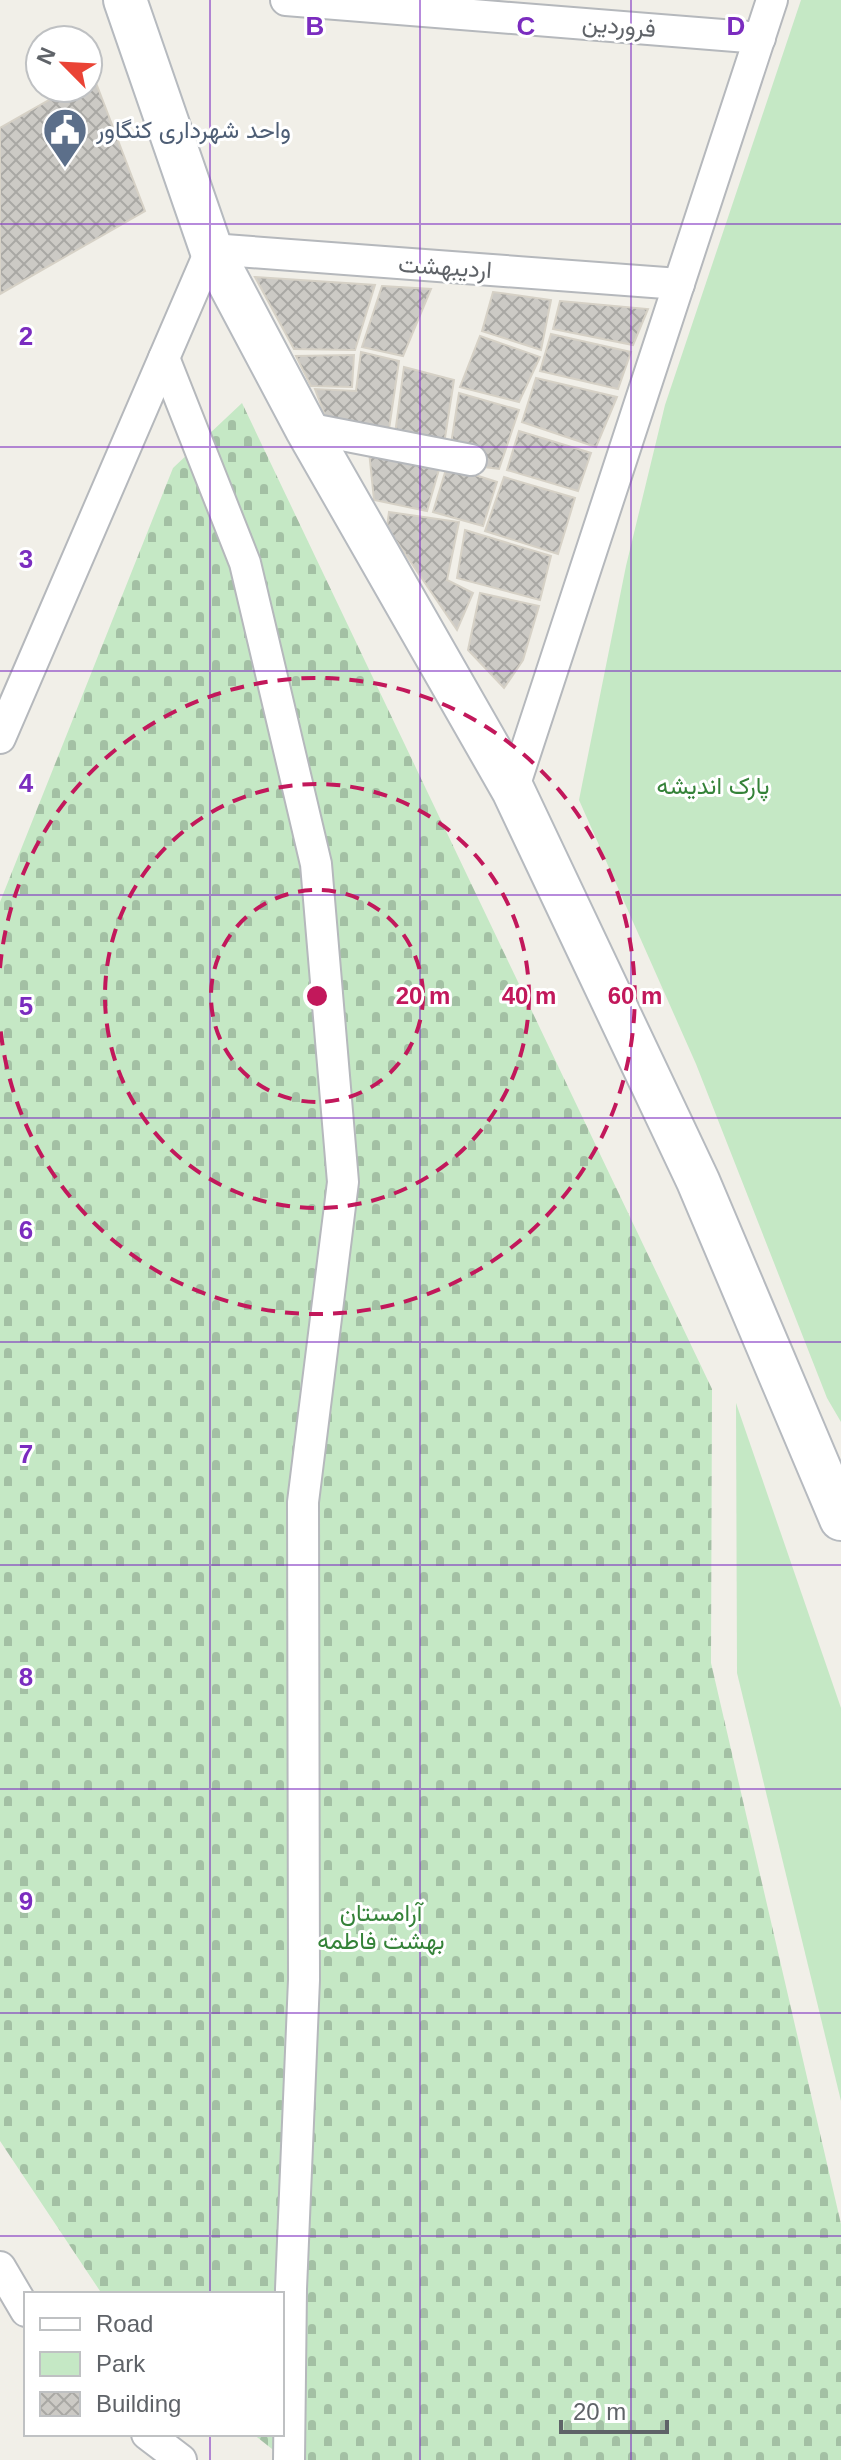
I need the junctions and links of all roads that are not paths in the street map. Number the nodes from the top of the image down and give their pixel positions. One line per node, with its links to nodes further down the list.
1 (125, 0): 5 (street)
2 (286, 0): 4 (street, فروردین)
3 (772, 0): 4 (street)
4 (760, 38): 6 (street)
5 (211, 249): 6 (street, اردیبهشت); 7 (street); 8 (street)
6 (679, 284): 11 (street)
7 (164, 358): 10 (street); 17 (street)
8 (306, 428): 9 (street); 11 (street)
9 (471, 460)
10 (0, 738)
11 (513, 790): 12 (street)
12 (841, 1519)
13 (0, 2267): 14 (street)
14 (24, 2308)
15 (150, 2436): 16 (street)
16 (181, 2460)
17 (289, 2460)

